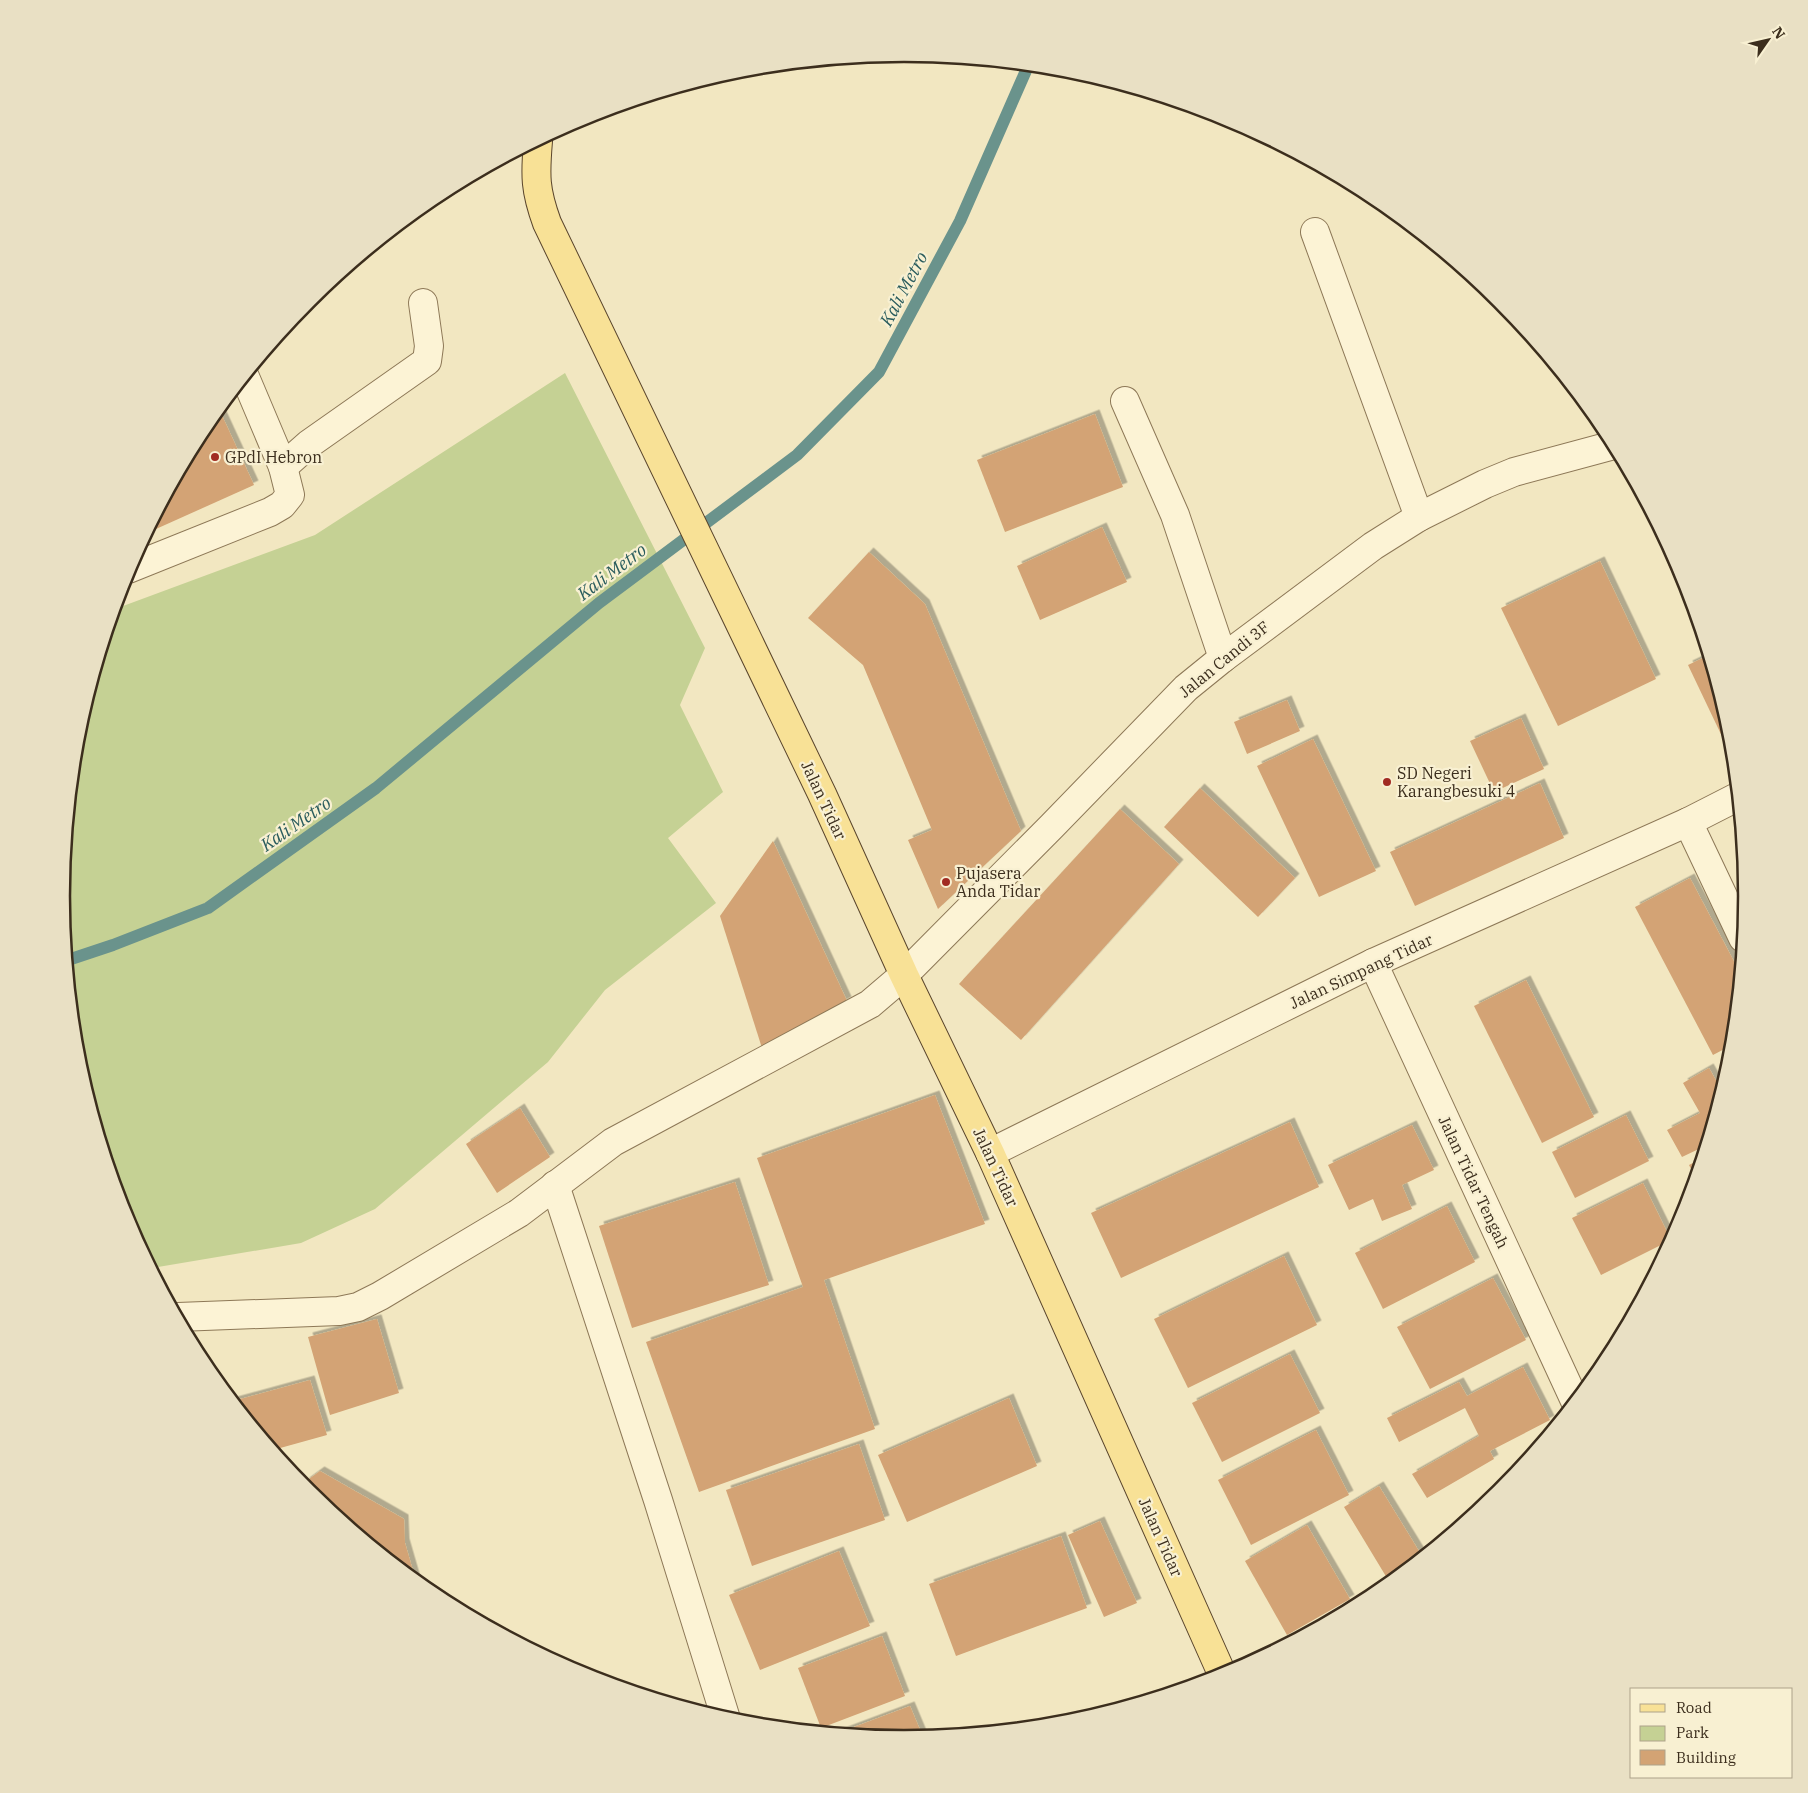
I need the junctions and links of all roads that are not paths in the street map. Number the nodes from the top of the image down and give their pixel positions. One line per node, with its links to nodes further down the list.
1 (537, 148): 15 (main road, Jalan Tidar)
2 (1315, 232): 8 (street)
3 (423, 304): 7 (street)
4 (248, 382): 7 (street)
5 (1125, 401): 10 (street)
6 (1606, 447): 8 (street, Jalan Candi 3F)
7 (283, 467): 9 (street)
8 (1419, 517): 10 (street, Jalan Candi 3F)
9 (139, 565)
10 (1222, 658): 15 (street, Jalan Candi 3F)
11 (1732, 800): 12 (street, Jalan Simpang Tidar)
12 (1688, 822): 13 (street); 14 (street, Jalan Simpang Tidar)
13 (1737, 925)
14 (1373, 963): 16 (street, Jalan Simpang Tidar); 19 (street, Jalan Tidar Tengah)
15 (904, 975): 16 (main road, Jalan Tidar); 17 (street, Jalan Candi 3F)
16 (990, 1153): 20 (main road, Jalan Tidar)
17 (555, 1185): 18 (street, Jalan Candi 3F); 21 (street)
18 (184, 1317)
19 (1572, 1395)
20 (1220, 1668)
21 (723, 1710)

